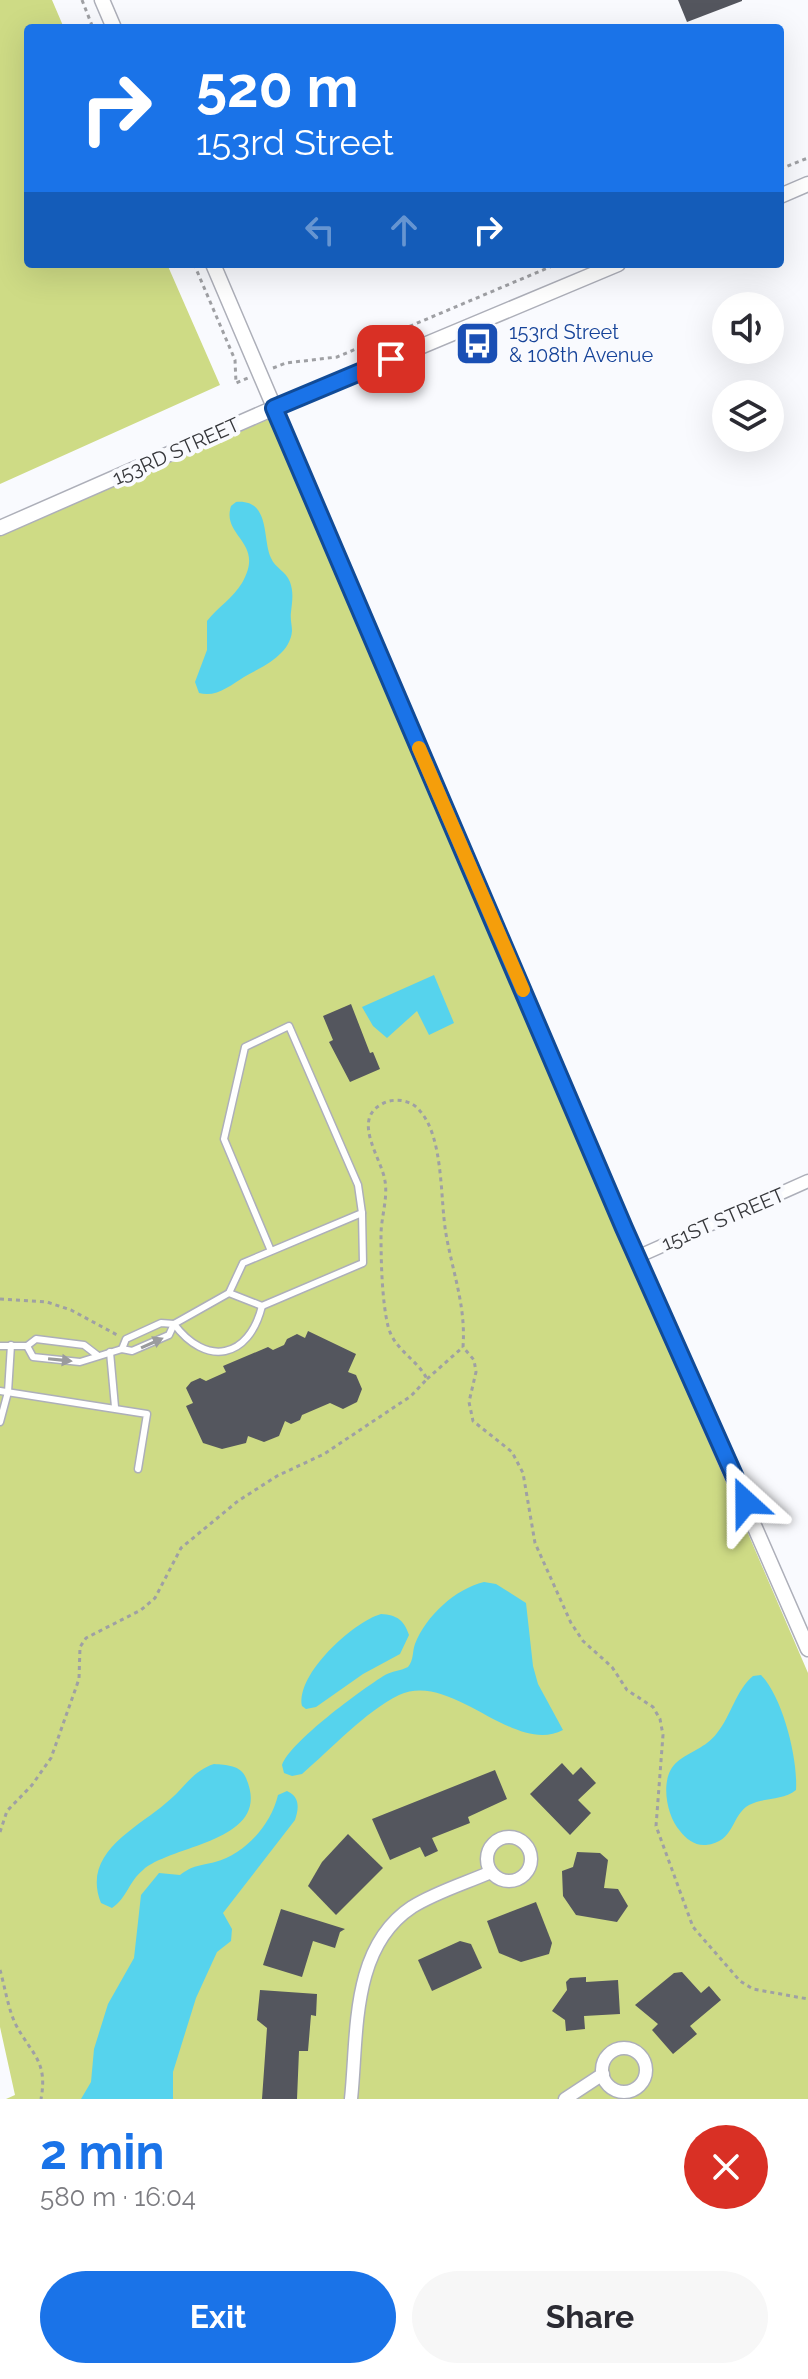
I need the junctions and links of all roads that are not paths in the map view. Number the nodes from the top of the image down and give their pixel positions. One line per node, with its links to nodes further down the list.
1 (102, 0): 2 (street)
2 (112, 24)
3 (808, 184): 4 (street)
4 (784, 194)
5 (215, 268): 7 (street)
6 (608, 268): 7 (street, 153RD STREET)
7 (274, 408): 8 (street, 153RD STREET); 12 (street)
8 (0, 528)
9 (808, 1181): 12 (street, 151ST STREET)
10 (362, 1213): 11 (lane); 11 (lane); 14 (lane)
11 (271, 1251): 13 (lane)
12 (637, 1257): 25 (street)
13 (229, 1293): 14 (lane); 15 (lane)
14 (262, 1306): 15 (lane)
15 (174, 1324): 18 (lane); 18 (lane, one-way to 15)
16 (4, 1344): 17 (lane); 21 (lane)
17 (27, 1346): 20 (lane); 20 (lane, one-way to 20)
18 (122, 1349): 19 (lane)
19 (110, 1352): 20 (lane); 22 (lane)
20 (97, 1355)
21 (4, 1391): 22 (lane); 23 (lane)
22 (115, 1407): 24 (lane)
23 (0, 1422)
24 (138, 1469)
25 (808, 1649)
26 (491, 1872): 28 (street)
27 (603, 2074): 29 (street)
28 (351, 2099)
29 (565, 2099)

